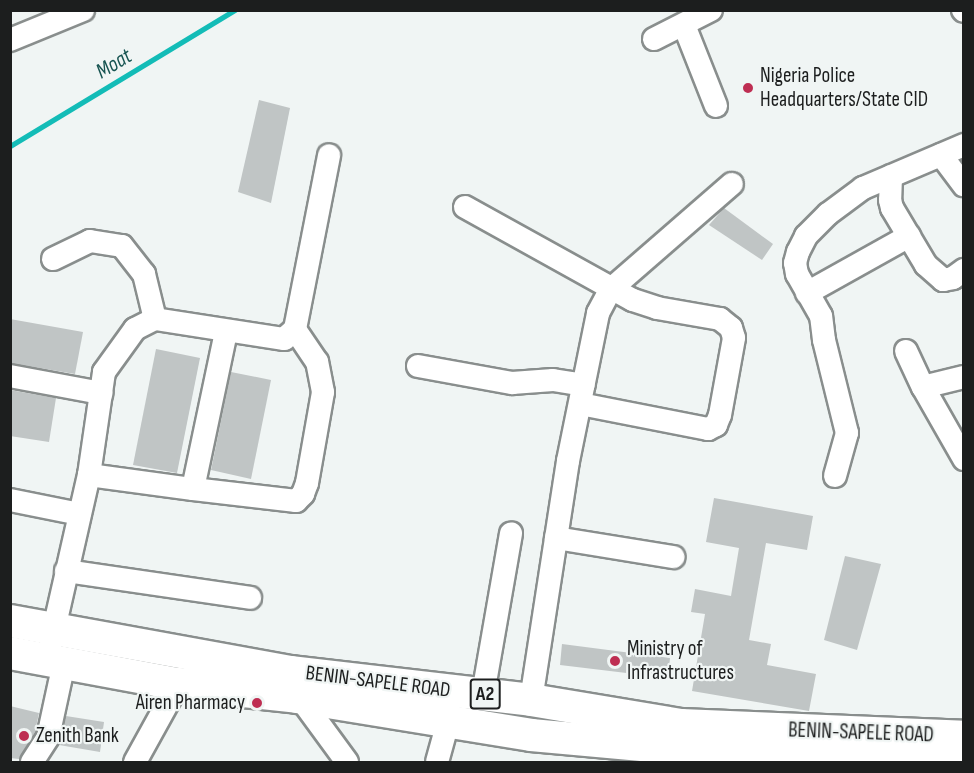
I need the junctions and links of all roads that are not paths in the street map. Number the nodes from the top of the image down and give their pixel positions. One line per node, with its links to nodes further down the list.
1 (83, 10): 5 (street)
2 (711, 10): 3 (street)
3 (684, 25): 4 (street); 6 (street)
4 (654, 39)
5 (10, 40)
6 (716, 106)
7 (963, 145): 9 (street)
8 (329, 155): 20 (street)
9 (941, 155): 10 (street); 12 (street)
10 (891, 176): 14 (street); 18 (street)
11 (732, 183): 17 (street)
12 (963, 185)
13 (465, 207): 17 (street)
14 (909, 236): 16 (street); 18 (street)
15 (53, 259): 19 (street)
16 (963, 270)
17 (611, 289): 28 (street); 28 (street)
18 (807, 293): 31 (street)
19 (155, 319): 21 (street); 27 (street)
20 (295, 329): 21 (street); 32 (street)
21 (226, 332): 32 (street)
22 (906, 351): 26 (street)
23 (418, 366): 28 (street)
24 (10, 376): 27 (street)
25 (963, 377): 26 (street)
26 (923, 387): 29 (street)
27 (101, 393): 30 (street)
28 (582, 394): 36 (street)
29 (963, 459)
30 (89, 475): 32 (street); 34 (street)
31 (835, 476)
32 (193, 489)
33 (10, 500): 34 (street)
34 (80, 514): 38 (street)
35 (511, 533): 46 (street)
36 (556, 538): 37 (street); 47 (street)
37 (673, 557)
38 (66, 571): 39 (street); 41 (street)
39 (250, 598)
40 (10, 621): 41 (highway, BENIN-SAPELE ROAD / A2)
41 (53, 628): 43 (street); 45 (highway, BENIN-SAPELE ROAD / A2)
42 (10, 653): 43 (highway, BENIN-SAPELE ROAD / A2)
43 (56, 662): 44 (highway, BENIN-SAPELE ROAD / A2); 51 (street)
44 (178, 684): 45 (highway, BENIN-SAPELE ROAD / A2); 52 (street)
45 (293, 684): 46 (highway, BENIN-SAPELE ROAD / A2); 48 (highway, BENIN-SAPELE ROAD / A2); 53 (street)
46 (483, 694): 47 (highway, BENIN-SAPELE ROAD / A2)
47 (531, 700): 49 (highway, BENIN-SAPELE ROAD / A2)
48 (448, 722): 50 (highway, BENIN-SAPELE ROAD / A2); 54 (street)
49 (963, 737)
50 (729, 758): 55 (highway, BENIN-SAPELE ROAD / A2)
51 (32, 762)
52 (135, 762)
53 (346, 762)
54 (436, 762)
55 (963, 762)

